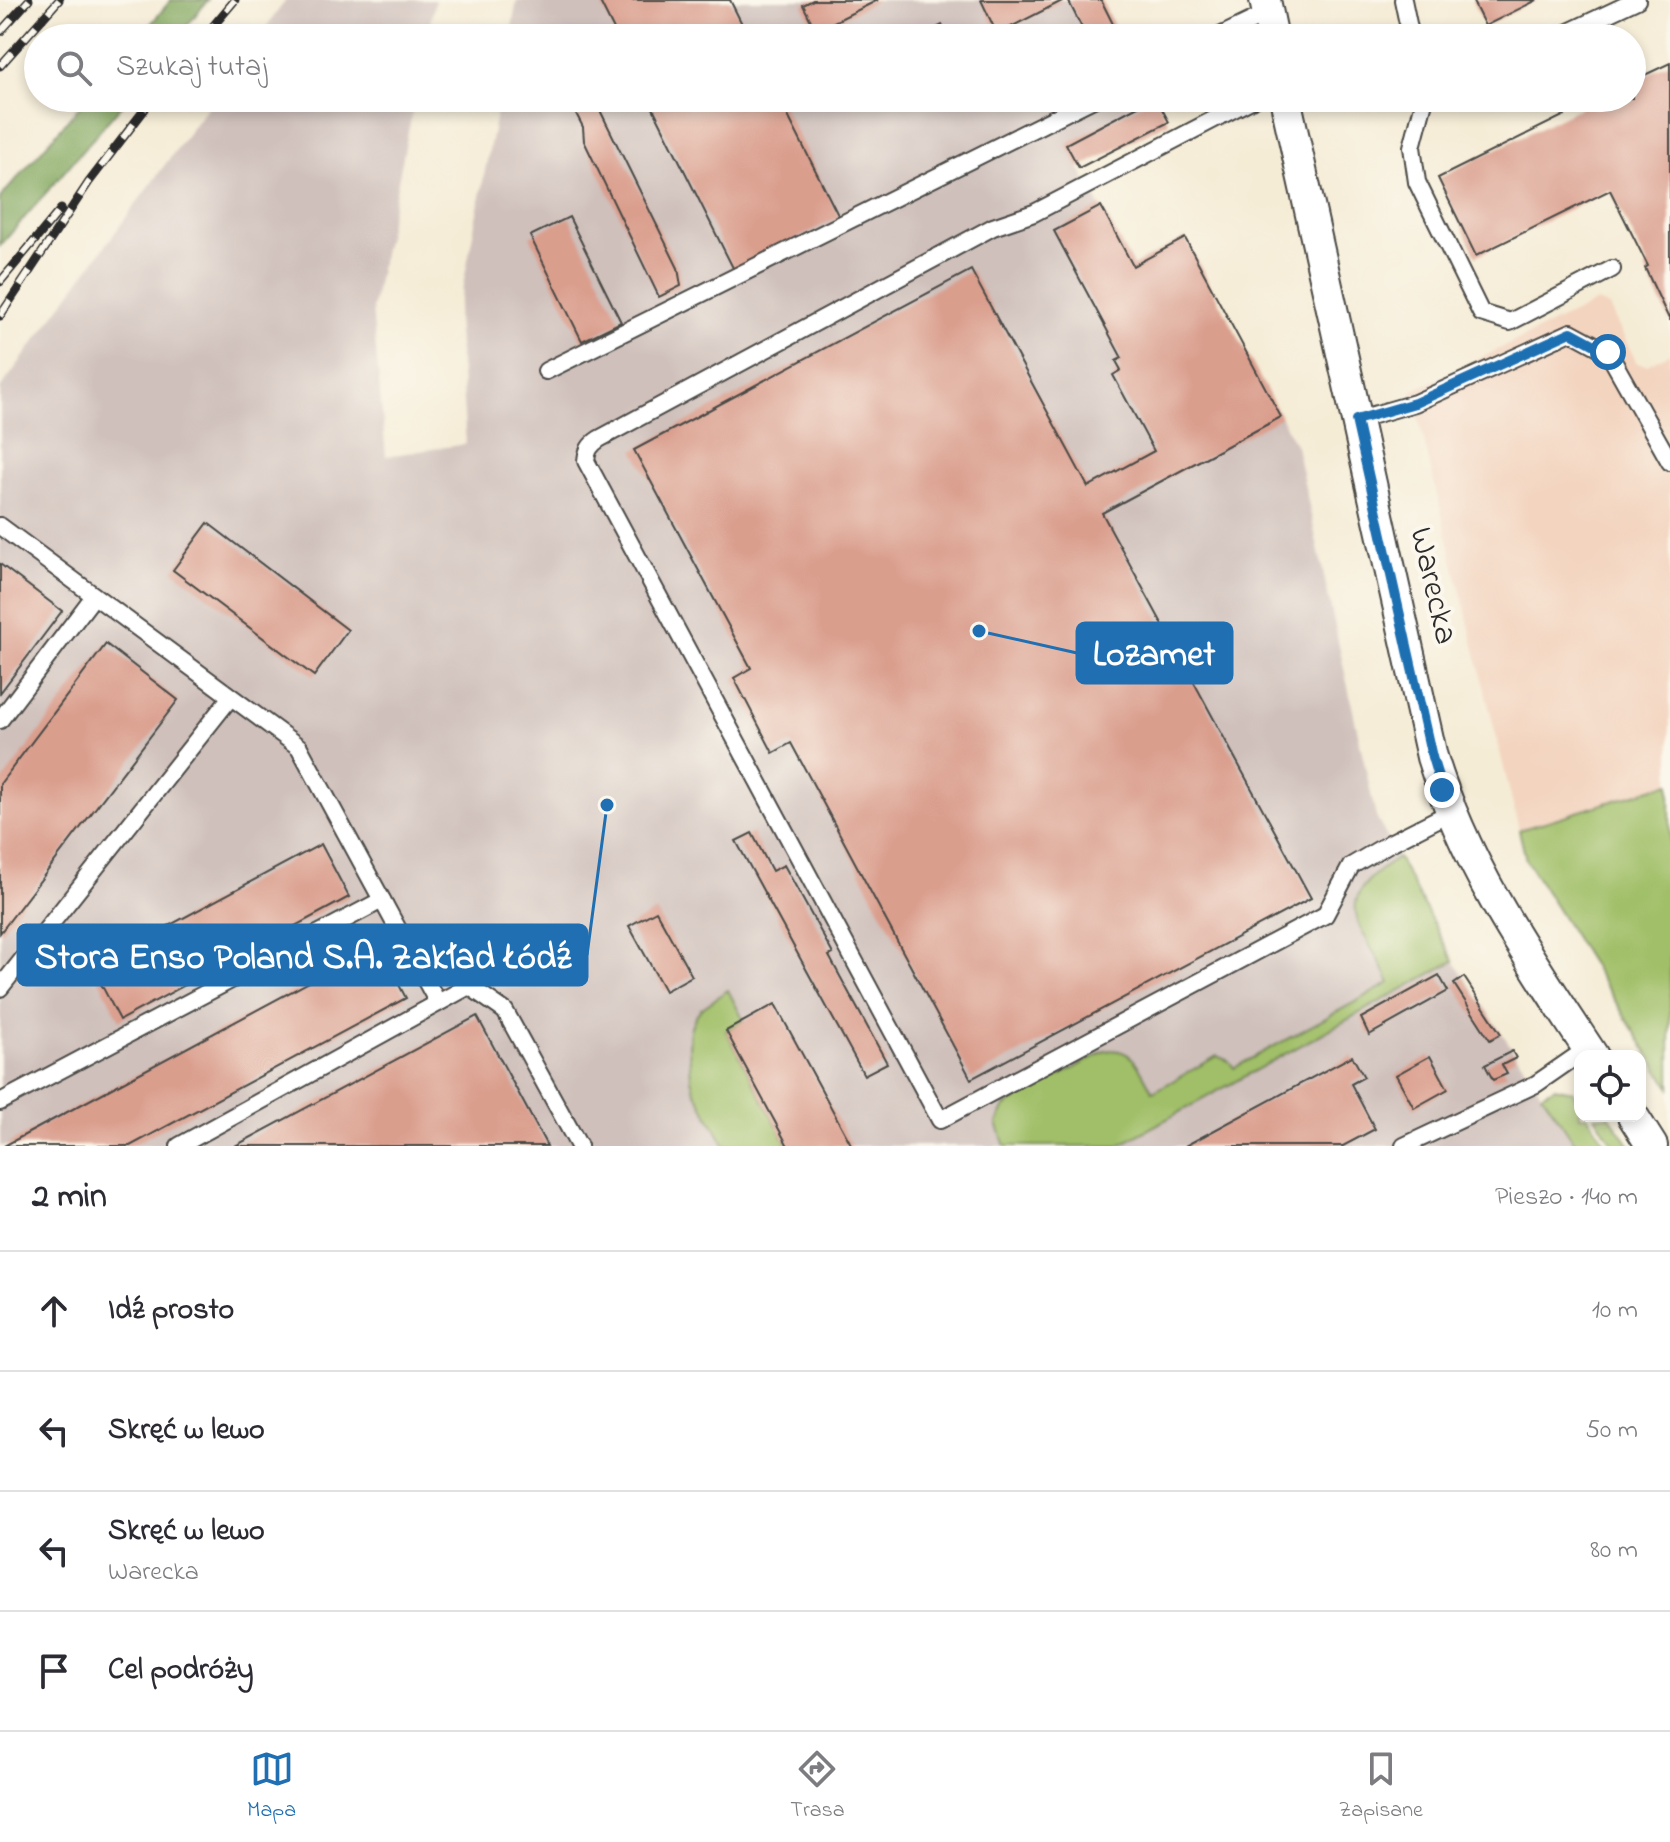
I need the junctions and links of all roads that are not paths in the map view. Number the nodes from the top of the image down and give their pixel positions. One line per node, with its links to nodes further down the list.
1 (1403, 0): 3 (lane)
2 (1637, 0): 4 (lane)
3 (1408, 24)
4 (1586, 24)
5 (1067, 112): 10 (lane)
6 (1228, 112): 17 (lane)
7 (1288, 112): 11 (street, Warecka)
8 (1422, 112): 9 (lane)
9 (1612, 269)
10 (546, 371)
11 (1356, 420): 12 (lane); 17 (street, Warecka)
12 (1670, 462)
13 (0, 526): 14 (lane)
14 (94, 596): 15 (lane); 16 (lane)
15 (230, 698): 18 (lane); 19 (lane)
16 (0, 720)
17 (1451, 812): 21 (street, Warecka)
18 (382, 900): 20 (lane); 23 (lane)
19 (0, 988)
20 (438, 1003): 26 (lane); 27 (lane)
21 (1589, 1050)
22 (1574, 1061): 25 (lane)
23 (0, 1102)
24 (1637, 1122): 28 (street)
25 (1416, 1143)
26 (179, 1146)
27 (579, 1146)
28 (1652, 1146)

